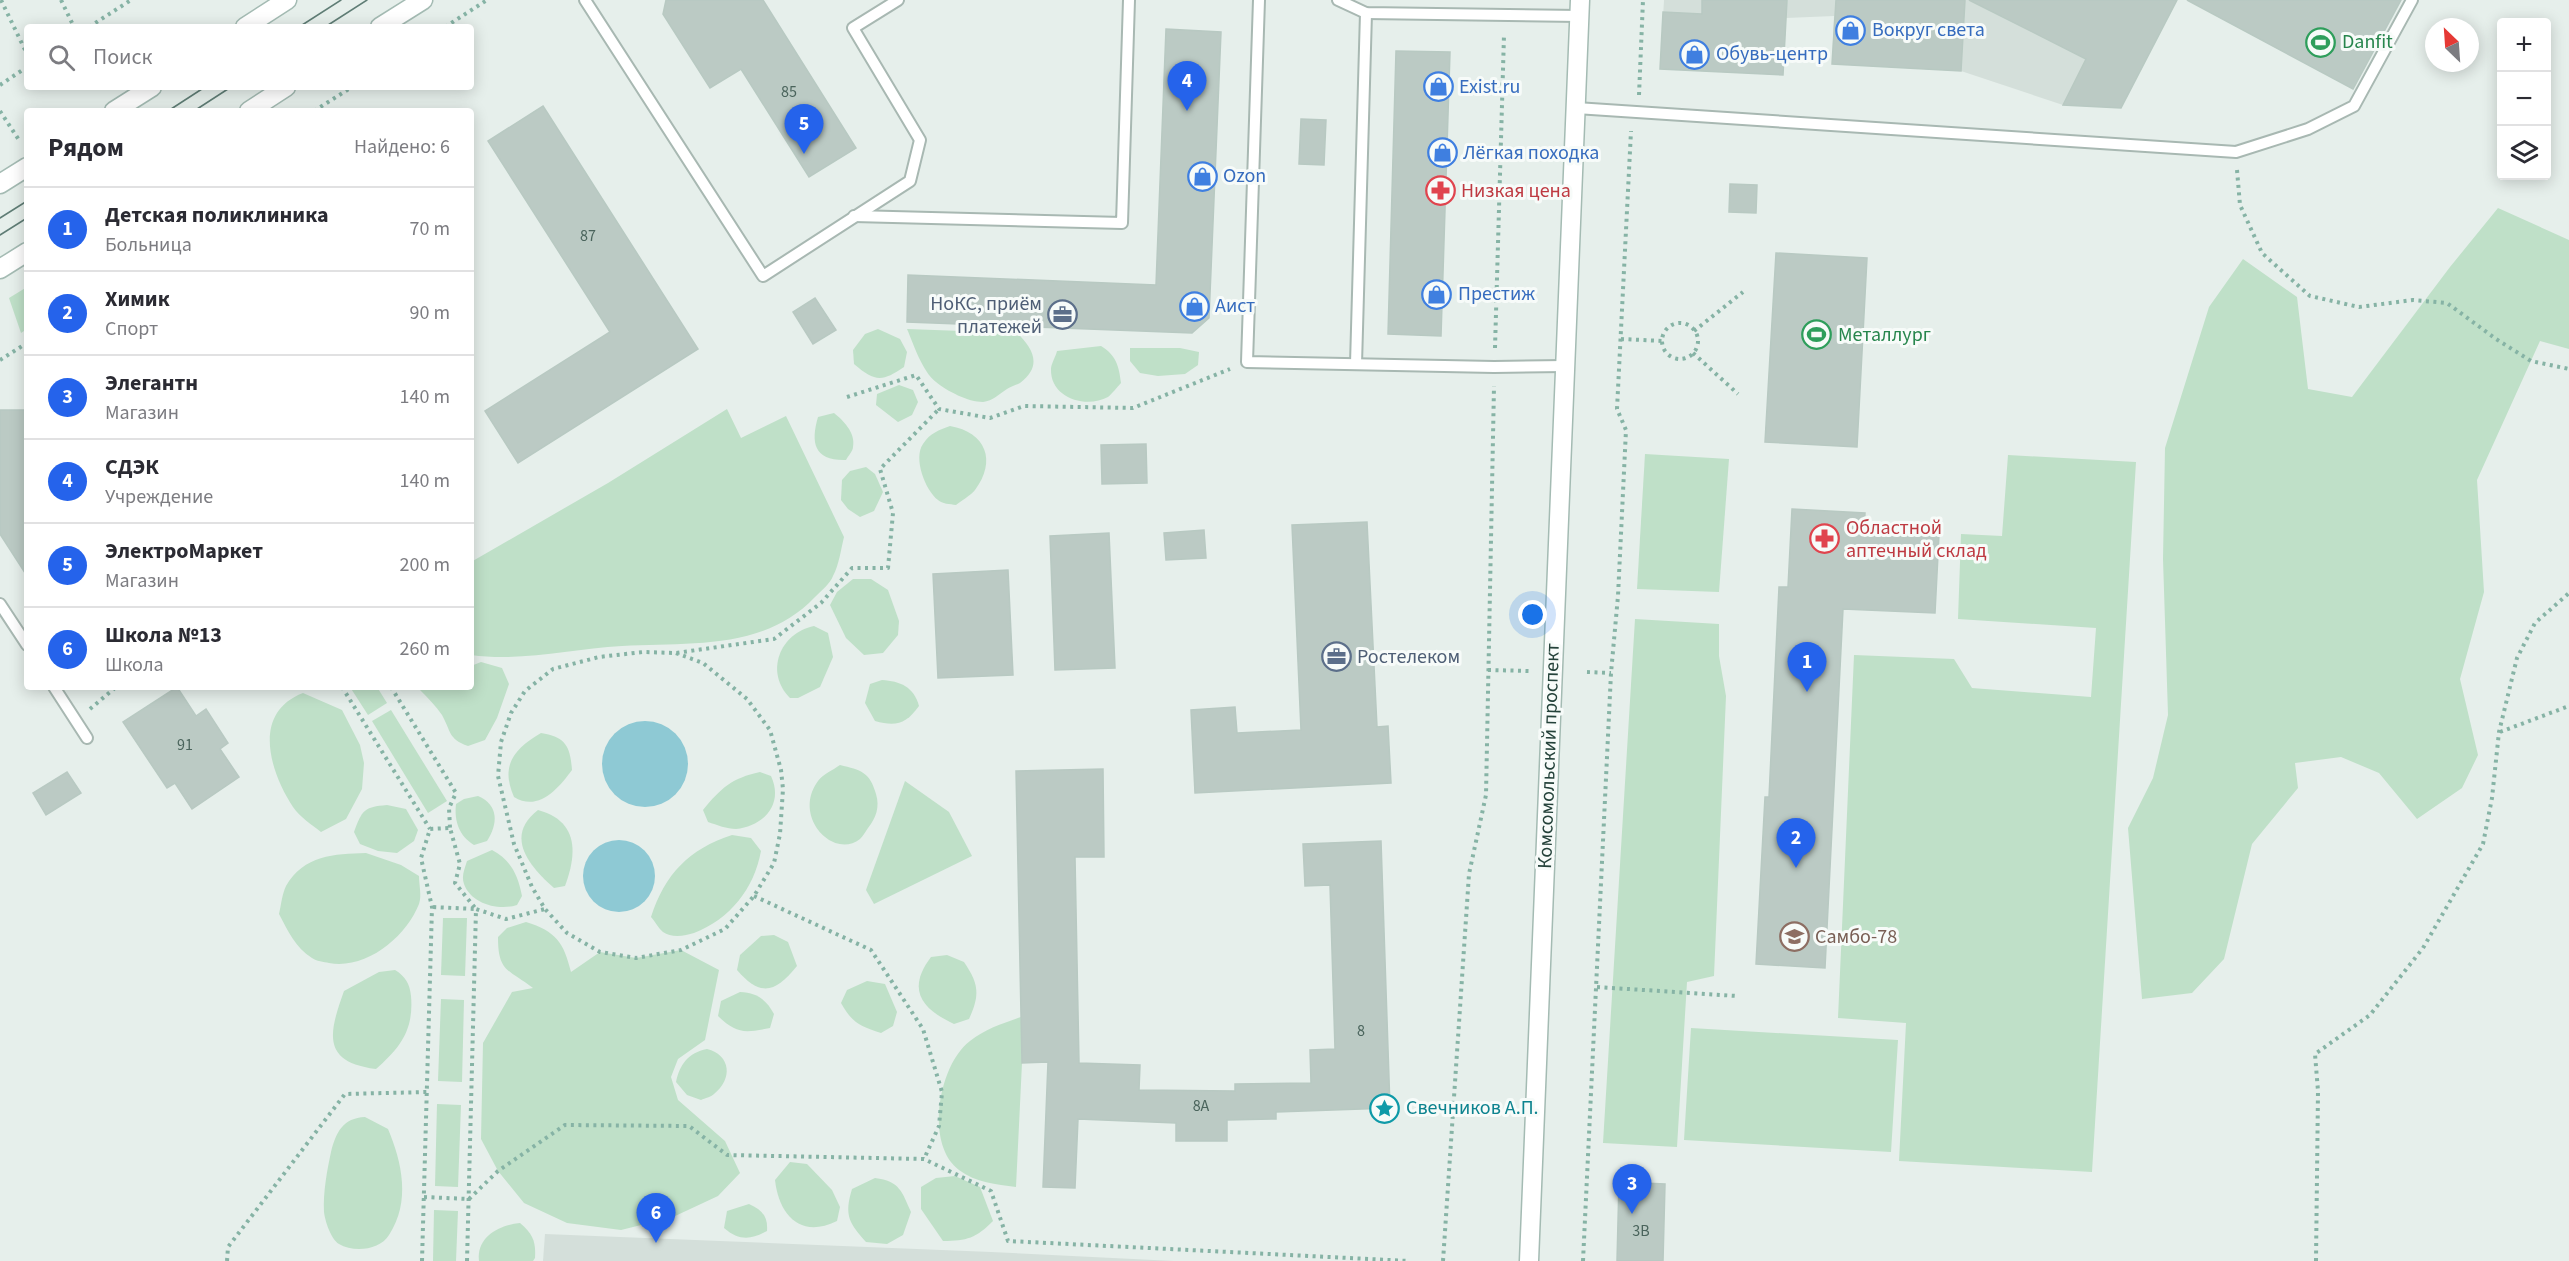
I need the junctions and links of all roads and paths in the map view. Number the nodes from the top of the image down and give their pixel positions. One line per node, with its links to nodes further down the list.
1 (1, 0): 22 (path)
2 (61, 0): 17 (path)
3 (131, 0): 18 (path)
4 (287, 0): 19 (street)
5 (423, 0): 20 (street)
6 (487, 0): 21 (path)
7 (585, 0): 38 (lane)
8 (898, 0): 38 (lane)
9 (1129, 0): 38 (lane)
10 (1259, 0): 48 (lane)
11 (1338, 0): 15 (lane)
12 (1643, 0): 33 (path)
13 (2412, 0): 35 (lane)
14 (1580, 8): 16 (lane); 31 (street, Комсомольский проспект)
15 (1366, 13): 16 (lane); 49 (lane)
16 (1505, 15): 51 (path)
17 (73, 24)
18 (94, 24)
19 (250, 24)
20 (386, 24)
21 (450, 24)
22 (24, 48)
23 (24, 69): 24 (path)
24 (0, 85)
25 (147, 90): 28 (street)
26 (281, 90): 29 (street)
27 (347, 90): 30 (path)
28 (119, 108)
29 (254, 108)
30 (319, 108)
31 (1576, 108): 33 (lane); 50 (street, Комсомольский проспект)
32 (0, 111): 34 (path)
33 (1638, 113): 35 (lane); 43 (path)
34 (19, 140)
35 (2236, 152): 52 (path)
36 (24, 169): 37 (street)
37 (0, 184)
38 (854, 216)
39 (24, 254): 40 (street)
40 (0, 269)
41 (1743, 292): 42 (path)
42 (1694, 331): 44 (path); 46 (path)
43 (1621, 339): 44 (path); 63 (path)
44 (1663, 341): 46 (path)
45 (24, 345): 47 (path)
46 (1693, 353): 53 (path)
47 (0, 360)
48 (1247, 362): 49 (lane); 55 (path)
49 (1356, 364): 51 (lane)
50 (1565, 366): 51 (lane); 89 (street, Комсомольский проспект)
51 (1494, 367): 60 (path)
52 (2569, 369)
53 (1738, 394)
54 (848, 397): 55 (path)
55 (939, 409): 59 (path)
56 (2569, 593): 70 (path)
57 (0, 604): 58 (lane)
58 (24, 640)
59 (676, 653): 74 (path); 77 (path)
60 (1488, 670): 61 (path); 88 (path)
61 (1529, 671)
62 (1587, 672): 63 (path)
63 (1611, 673): 78 (path)
64 (56, 690): 69 (lane)
65 (112, 690): 69 (path)
66 (344, 690): 73 (path)
67 (393, 690): 72 (path)
68 (2569, 706): 70 (path)
69 (76, 721): 71 (lane)
70 (2499, 732): 91 (path)
71 (87, 738)
72 (450, 828): 73 (path); 76 (path)
73 (430, 829): 75 (path)
74 (754, 896): 77 (path); 81 (path)
75 (432, 907): 76 (path); 80 (path)
76 (476, 909): 77 (path); 83 (path)
77 (545, 909)
78 (1597, 987): 79 (path); 90 (path)
79 (1737, 996)
80 (427, 1092): 82 (path); 84 (path)
81 (924, 1159): 83 (path); 87 (path)
82 (424, 1197): 83 (path); 85 (path)
83 (469, 1199): 86 (path)
84 (228, 1261)
85 (422, 1261)
86 (467, 1261)
87 (1409, 1261)
88 (1443, 1261)
89 (1529, 1261)
90 (1583, 1261)
91 (2316, 1261)

